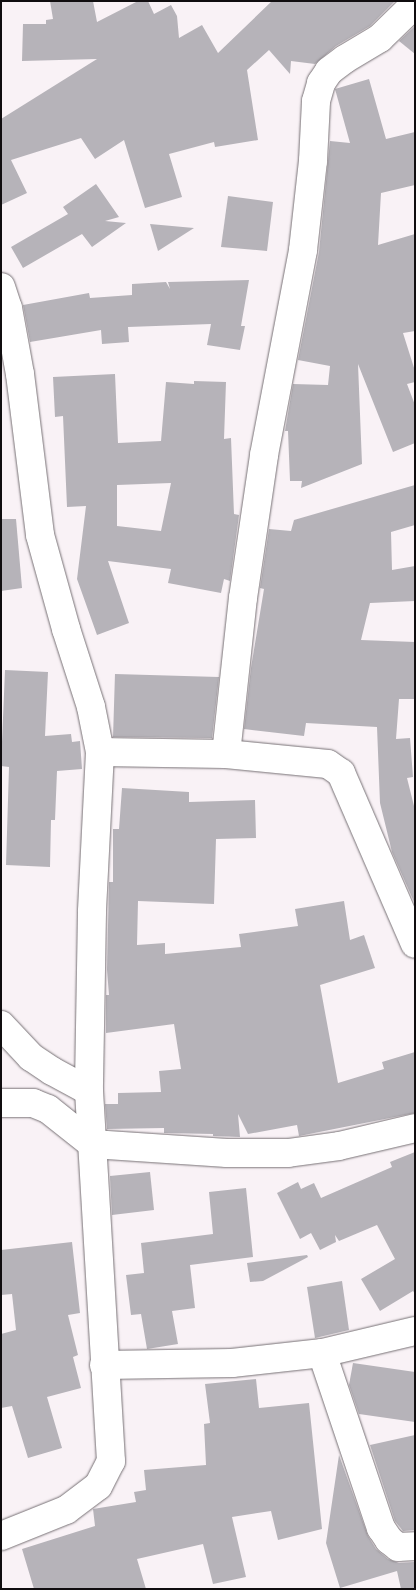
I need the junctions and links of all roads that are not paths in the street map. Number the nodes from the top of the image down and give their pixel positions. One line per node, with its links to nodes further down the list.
1 (415, 4): 4 (street)
2 (1, 288): 3 (street)
3 (100, 752): 4 (street); 7 (street)
4 (226, 754): 5 (street)
5 (415, 944)
6 (1, 1025): 7 (street)
7 (88, 1091): 10 (street)
8 (1, 1102): 10 (street)
9 (415, 1128): 10 (street)
10 (92, 1144): 13 (street)
11 (415, 1331): 12 (street)
12 (322, 1352): 13 (street); 15 (street)
13 (104, 1365): 14 (street)
14 (1, 1536)
15 (415, 1546)

